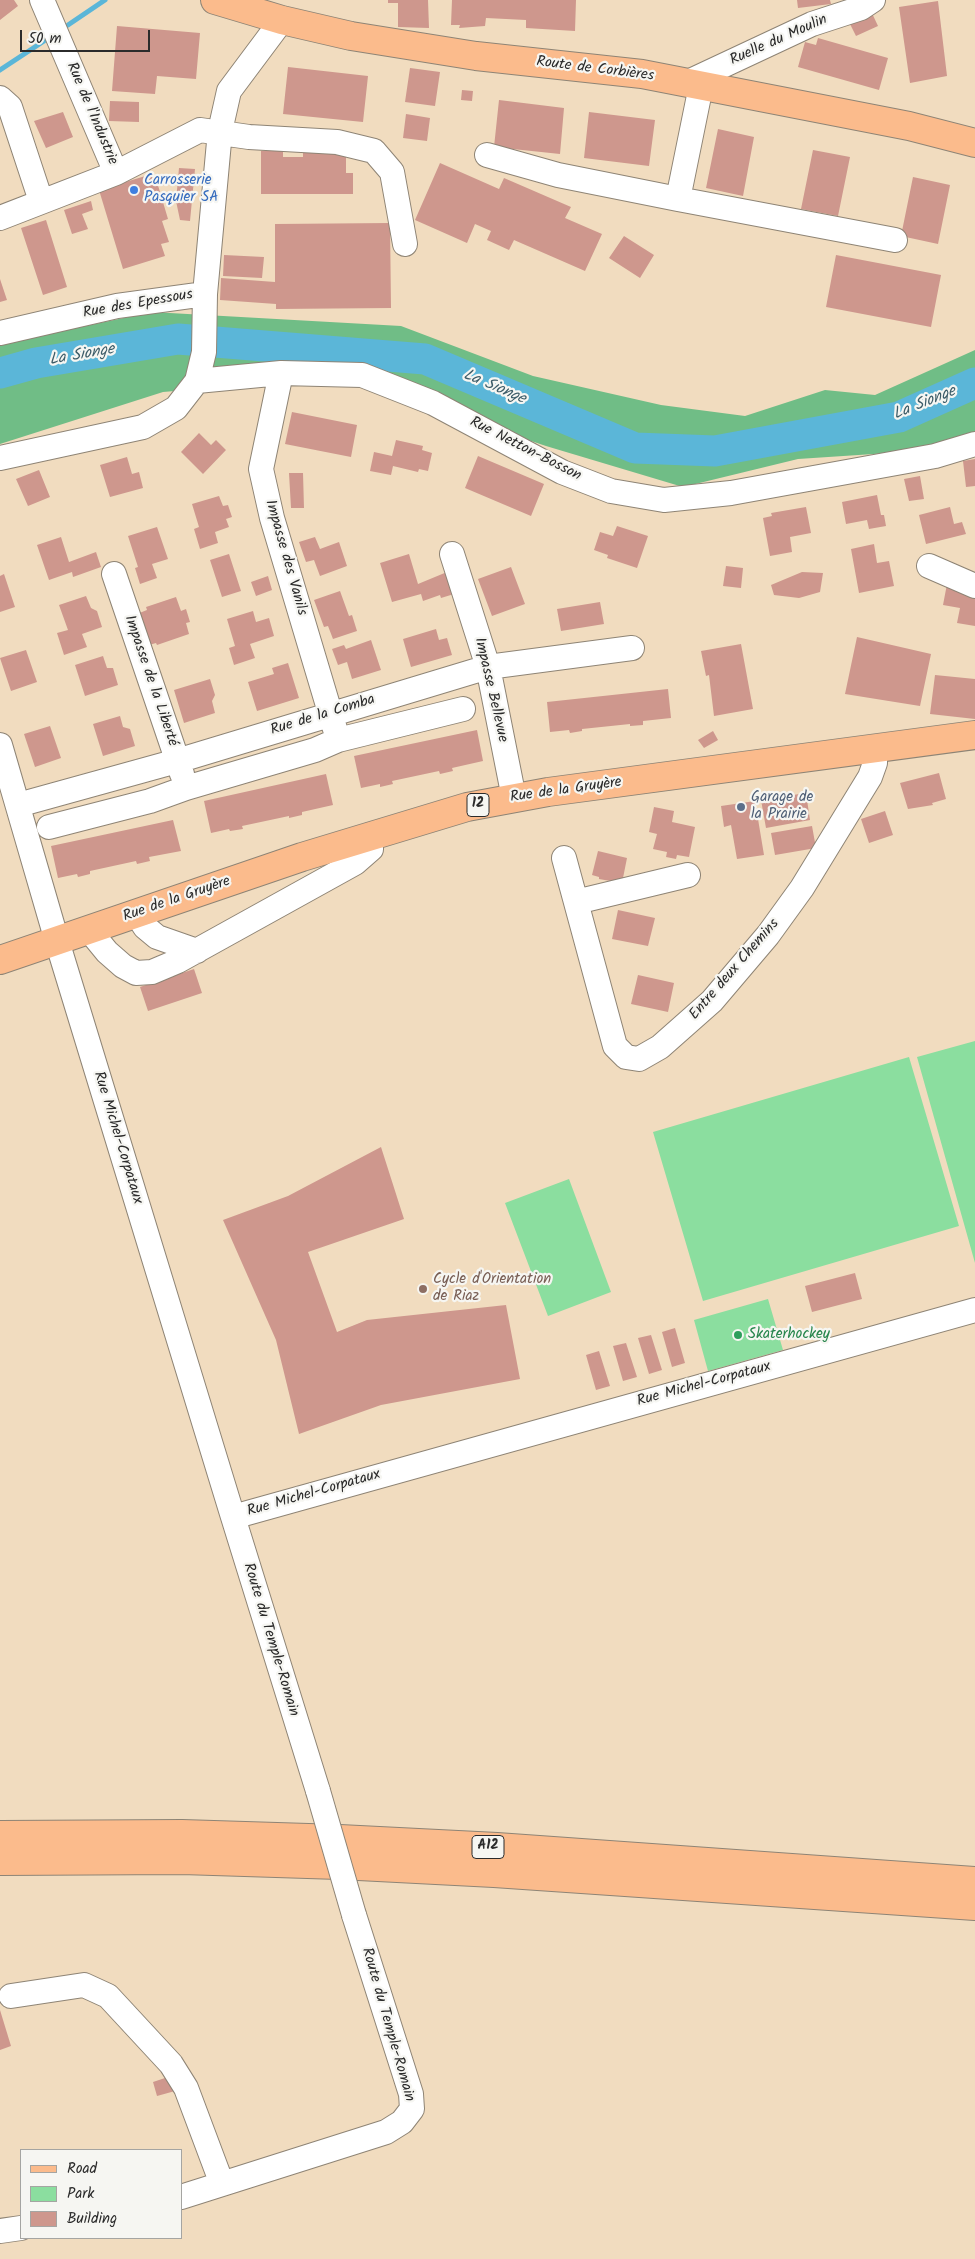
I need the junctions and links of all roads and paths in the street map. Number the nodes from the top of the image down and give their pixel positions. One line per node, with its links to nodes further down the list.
1 (42, 0): 10 (street, Rue de l'Industrie)
2 (215, 0): 4 (main road, Route de Corbières)
3 (873, 0): 5 (street, Ruelle du Moulin)
4 (282, 20): 5 (main road, Route de Corbières); 7 (street, Rue des Epessous)
5 (694, 84): 8 (main road, Route de Corbières); 11 (street)
6 (0, 98): 12 (street)
7 (220, 131): 10 (street, Rue de l'Industrie); 15 (street); 16 (street, Rue des Epessous)
8 (975, 143)
9 (487, 155): 11 (street)
10 (116, 174): 12 (street, Rue de l'Industrie)
11 (678, 198): 14 (street)
12 (41, 201): 13 (street, Rue de l'Industrie)
13 (0, 218)
14 (895, 240)
15 (405, 244)
16 (205, 294): 17 (street, Rue des Epessous); 19 (street)
17 (0, 334)
18 (281, 373): 19 (street, Rue Netton-Bosson); 20 (street, Rue Netton-Bosson); 29 (street, Impasse des Vanils)
19 (197, 381): 21 (street)
20 (975, 444)
21 (0, 458)
22 (452, 554): 27 (street, Impasse Bellevue)
23 (929, 566): 25 (street)
24 (114, 574): 34 (street, Impasse de la Liberté)
25 (975, 586)
26 (632, 648): 27 (street, Rue de la Comba)
27 (488, 667): 29 (street, Rue de la Comba); 36 (street, Impasse Bellevue)
28 (463, 708): 31 (street)
29 (330, 714): 31 (street, Impasse des Vanils); 34 (street, Rue de la Comba)
30 (975, 735): 33 (main road, Rue de la Gruyère / 12)
31 (338, 740): 35 (street)
32 (0, 745): 37 (street, Rue Michel-Corpataux)
33 (875, 748): 36 (main road, Rue de la Gruyère / 12); 44 (street, Entre deux Chemins)
34 (177, 761): 35 (street, Impasse de la Liberté); 37 (street, Rue de la Comba)
35 (186, 788): 38 (street)
36 (514, 798): 39 (main road, Rue de la Gruyère / 12)
37 (18, 805): 47 (street, Rue Michel-Corpataux)
38 (49, 827)
39 (370, 835): 40 (main road, Rue de la Gruyère / 12); 43 (street)
40 (302, 857): 43 (street); 45 (main road, Rue de la Gruyère / 12)
41 (564, 858): 44 (street, Entre deux Chemins)
42 (688, 875): 44 (street)
43 (305, 892): 48 (street)
44 (576, 902)
45 (136, 913): 46 (main road, Rue de la Gruyère / 12); 48 (street)
46 (89, 930): 47 (main road, Rue de la Gruyère / 12); 48 (street)
47 (57, 941): 49 (main road, Rue de la Gruyère / 12); 51 (street, Rue Michel-Corpataux)
48 (197, 951)
49 (0, 960)
50 (975, 1310): 51 (street, Rue Michel-Corpataux)
51 (233, 1517): 57 (street, Route du Temple-Romain, bridge)
52 (0, 1835): 54 (main road, A12)
53 (0, 1861): 55 (main road, A12)
54 (975, 1881)
55 (975, 1906)
56 (11, 1996): 57 (street)
57 (222, 2184): 58 (street, Route du Temple-Romain)
58 (182, 2197)
59 (20, 2228): 60 (street)
60 (0, 2231)

